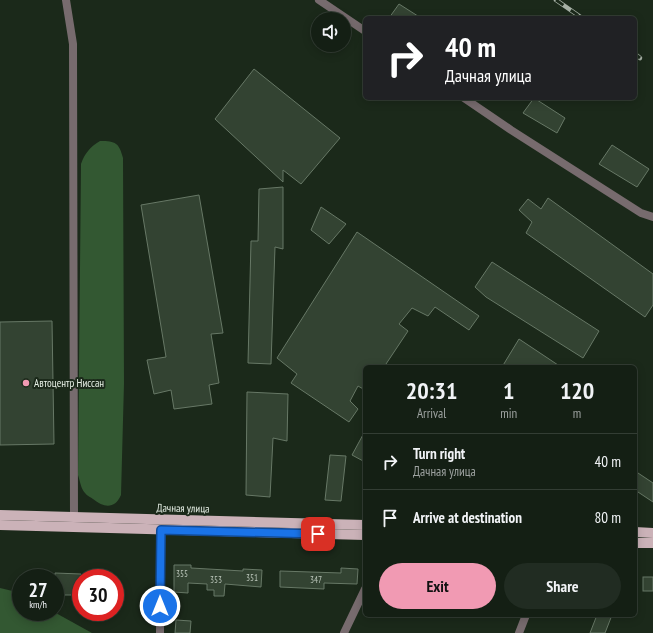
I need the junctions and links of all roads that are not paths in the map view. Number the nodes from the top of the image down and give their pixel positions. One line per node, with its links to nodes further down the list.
1 (66, 0): 7 (street)
2 (319, 0): 3 (street)
3 (363, 30)
4 (467, 100): 5 (street)
5 (653, 217)
6 (0, 515): 7 (main road, Дачная улица)
7 (74, 517): 8 (main road, Дачная улица); 10 (main road)
8 (363, 524)
9 (0, 525): 10 (main road, Дачная улица)
10 (75, 527): 11 (main road, Дачная улица)
11 (161, 530): 14 (main road, Дачная улица); 19 (street)
12 (637, 532): 13 (main road)
13 (653, 533)
14 (363, 535)
15 (637, 543): 16 (main road)
16 (653, 543)
17 (363, 593): 20 (street)
18 (525, 617): 21 (street)
19 (160, 633)
20 (344, 633)
21 (519, 633)

